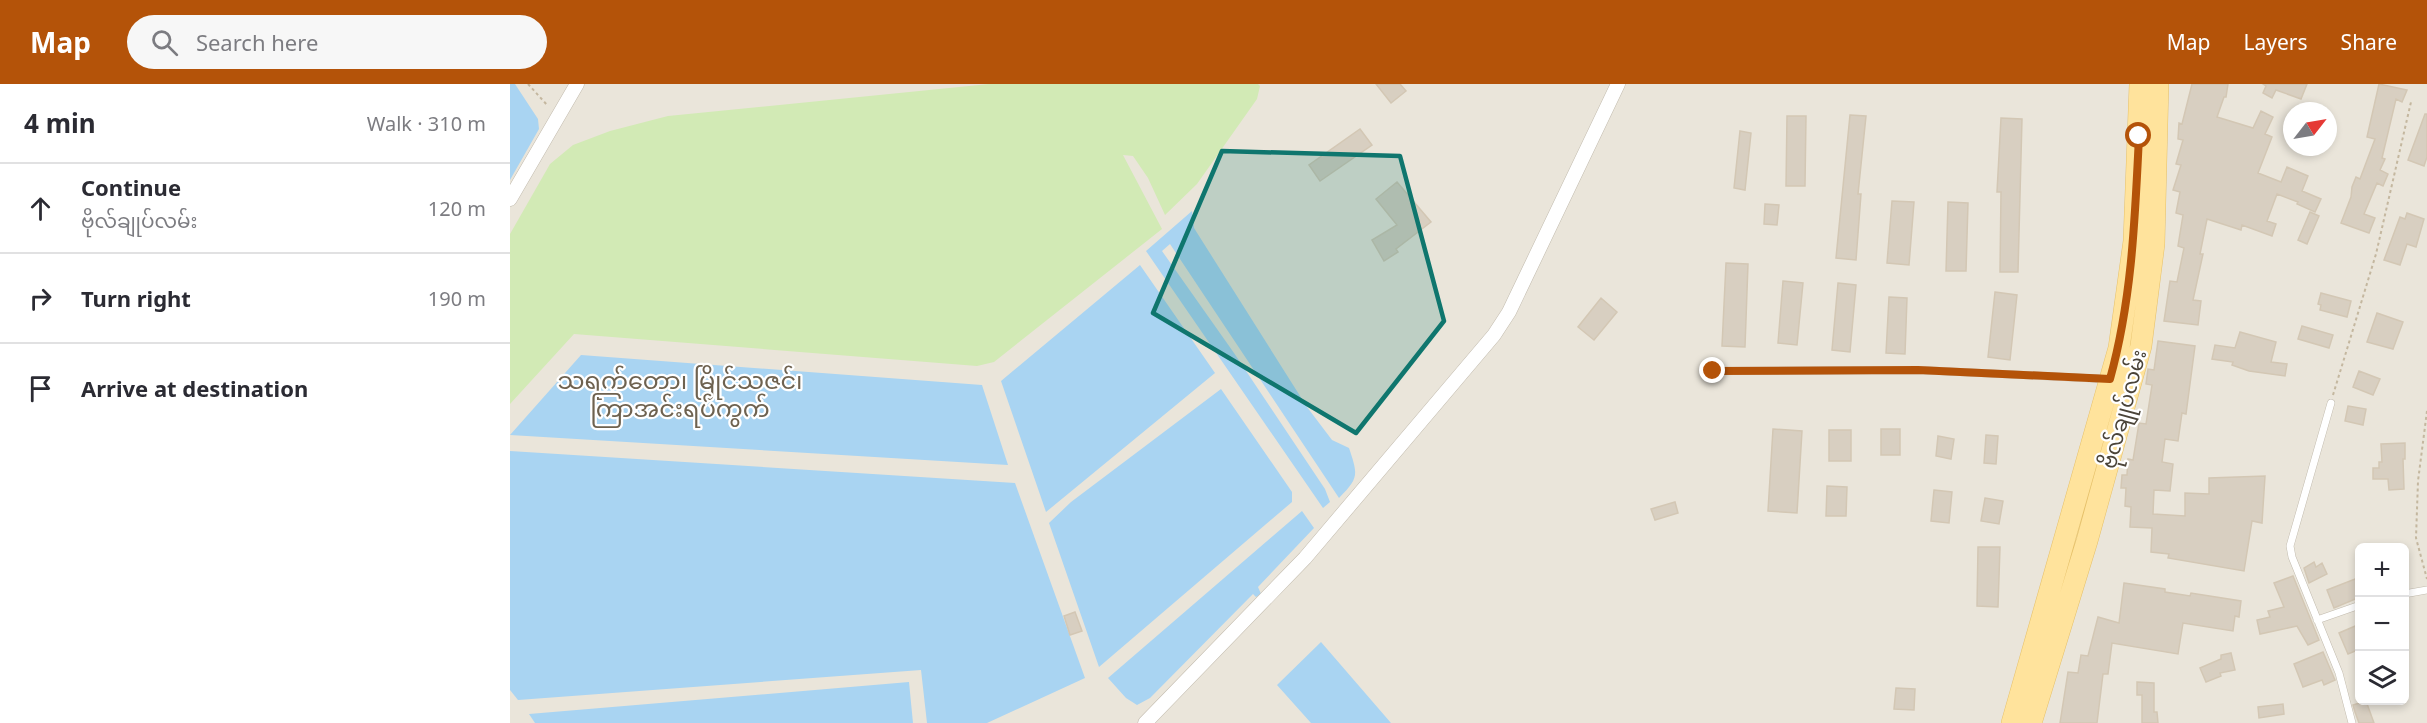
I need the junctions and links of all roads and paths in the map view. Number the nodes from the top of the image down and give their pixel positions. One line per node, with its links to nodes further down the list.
1 (528, 84): 7 (path)
2 (578, 84): 7 (street)
3 (1618, 84): 18 (street)
4 (2140, 84): 10 (main road, ဗိုလ်ချုပ်လမ်း)
5 (2158, 84): 20 (main road, ဗိုလ်ချုပ်လမ်း)
6 (2411, 102): 11 (path)
7 (558, 117): 8 (street)
8 (510, 199)
9 (1713, 371): 10 (lane)
10 (2110, 379): 19 (main road, ဗိုလ်ချုပ်လမ်း)
11 (2331, 403): 17 (lane)
12 (2427, 411): 13 (path)
13 (2427, 579)
14 (2427, 590): 15 (lane)
15 (2409, 593)
16 (2355, 607): 17 (lane)
17 (2317, 620): 21 (lane)
18 (1145, 723)
19 (2012, 723)
20 (2031, 723)
21 (2352, 723)

